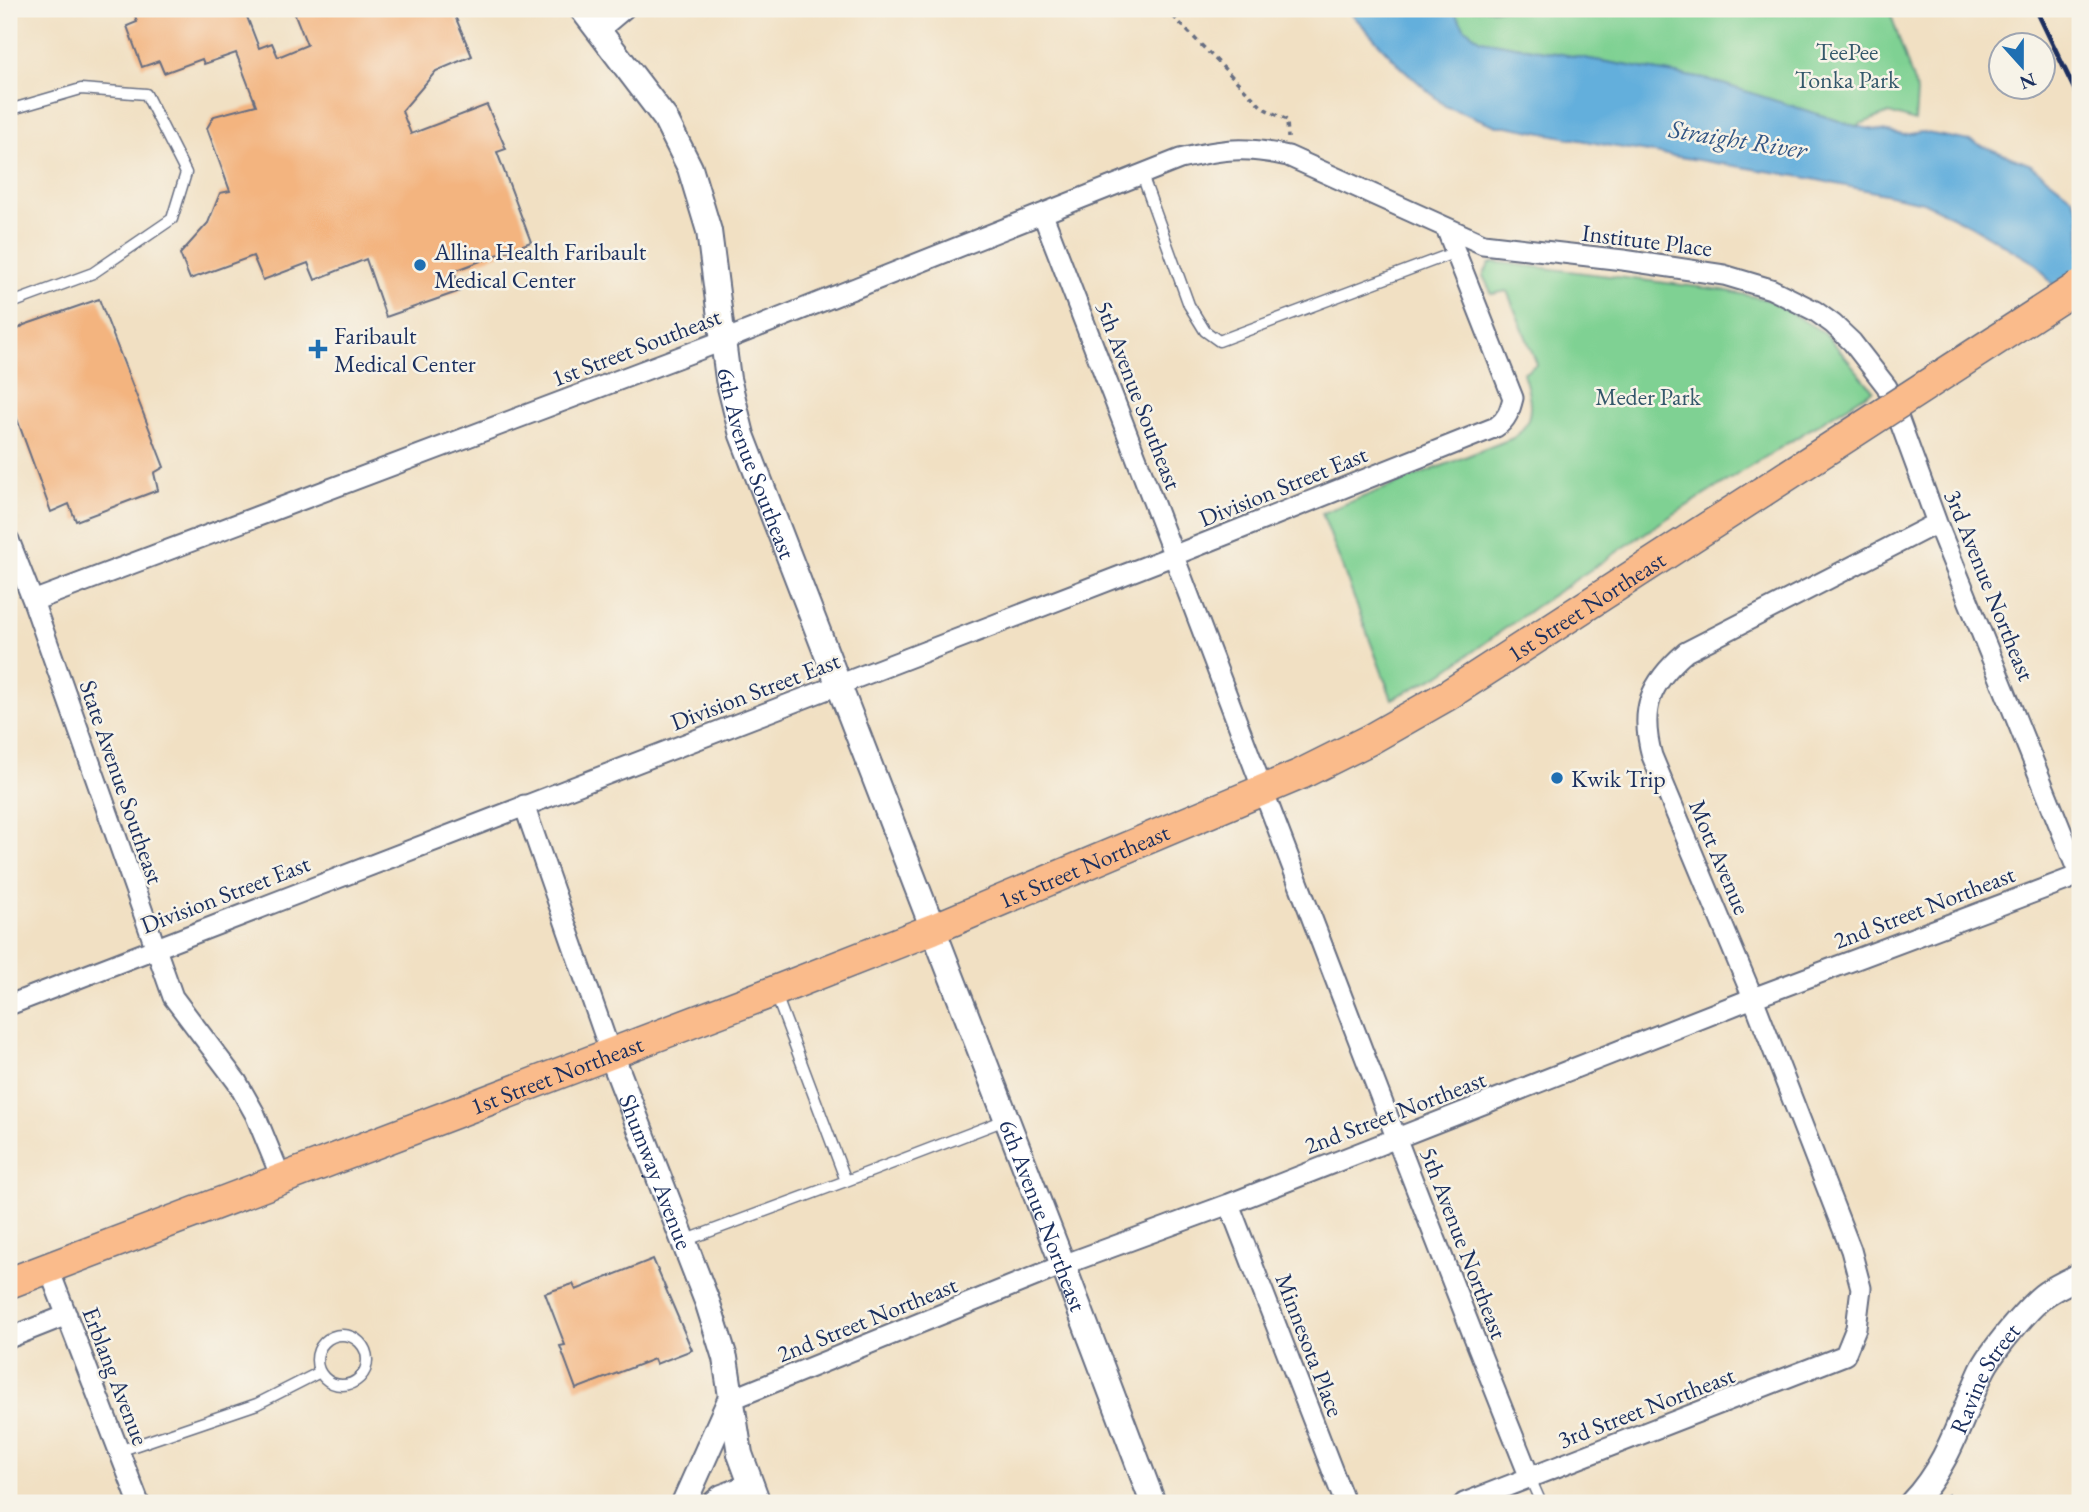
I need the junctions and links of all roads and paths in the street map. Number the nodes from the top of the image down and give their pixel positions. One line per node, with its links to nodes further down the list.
1 (582, 9): 4 (street, 6th Avenue Southeast)
2 (624, 9): 4 (street)
3 (1166, 9): 6 (path)
4 (599, 30): 14 (street, 6th Avenue Southeast)
5 (9, 110): 12 (lane)
6 (1288, 156): 7 (street, 1st Street Southeast); 9 (street, Institute Place)
7 (1142, 175): 8 (street, 1st Street Southeast); 10 (lane)
8 (1043, 215): 14 (street, 1st Street Southeast); 17 (street, 5th Avenue Southeast)
9 (1446, 228): 10 (street); 13 (street, Institute Place)
10 (1456, 252): 17 (street, Division Street East)
11 (2079, 285): 20 (main road, 1st Street Northeast, bridge)
12 (9, 304)
13 (1833, 324): 15 (street, 3rd Avenue Northeast)
14 (722, 341): 18 (street, 1st Street Southeast); 19 (street, 6th Avenue Southeast)
15 (1937, 523): 22 (street, 3rd Avenue Northeast); 26 (street, Mott Avenue)
16 (9, 540): 18 (street, State Avenue Southeast)
17 (1175, 555): 19 (street, Division Street East); 20 (street, 5th Avenue Southeast)
18 (33, 601): 24 (street, State Avenue Southeast)
19 (837, 686): 21 (street, Division Street East); 23 (street, 6th Avenue Southeast)
20 (1263, 790): 23 (main road, 1st Street Northeast); 30 (street, 5th Avenue Northeast)
21 (524, 805): 24 (street, Division Street East); 28 (street, Shumway Avenue)
22 (2080, 876): 26 (street, 2nd Street Northeast)
23 (933, 929): 25 (main road, 1st Street Northeast); 29 (street, 6th Avenue Northeast)
24 (154, 948): 27 (street, Division Street East); 31 (street, State Avenue Southeast)
25 (775, 991): 28 (main road, 1st Street Northeast); 32 (lane)
26 (1753, 998): 30 (street, 2nd Street Northeast); 41 (street, Mott Avenue)
27 (9, 1005)
28 (611, 1054): 31 (main road, 1st Street Northeast); 34 (street, Shumway Avenue)
29 (1006, 1119): 32 (lane); 35 (street, 6th Avenue Northeast)
30 (1396, 1137): 33 (street, 2nd Street Northeast); 45 (street, 5th Avenue Northeast)
31 (282, 1180): 36 (main road, 1st Street Northeast)
32 (846, 1181): 34 (lane)
33 (1229, 1204): 35 (street, 2nd Street Northeast); 52 (street, Minnesota Place)
34 (684, 1241): 43 (street, Shumway Avenue)
35 (1063, 1265): 43 (street, 2nd Street Northeast); 51 (street, 6th Avenue Northeast)
36 (48, 1267): 38 (main road, 1st Street Northeast); 39 (street, Erblang Avenue)
37 (2080, 1275): 55 (street, Ravine Street)
38 (9, 1283)
39 (67, 1315): 40 (street); 44 (street, Erblang Avenue)
40 (9, 1338)
41 (1845, 1355): 45 (street, 3rd Street Northeast)
42 (320, 1372): 42 (lane); 44 (lane)
43 (730, 1400): 47 (street, Shumway Avenue); 49 (street)
44 (119, 1451): 48 (street, Erblang Avenue)
45 (1530, 1478): 53 (street, 3rd Street Northeast); 54 (lane)
46 (1946, 1492): 56 (path)
47 (755, 1495): 50 (street)
48 (139, 1503)
49 (684, 1503)
50 (715, 1503)
51 (1153, 1503)
52 (1345, 1503)
53 (1464, 1503)
54 (1541, 1503)
55 (1912, 1503)
56 (1951, 1503)

